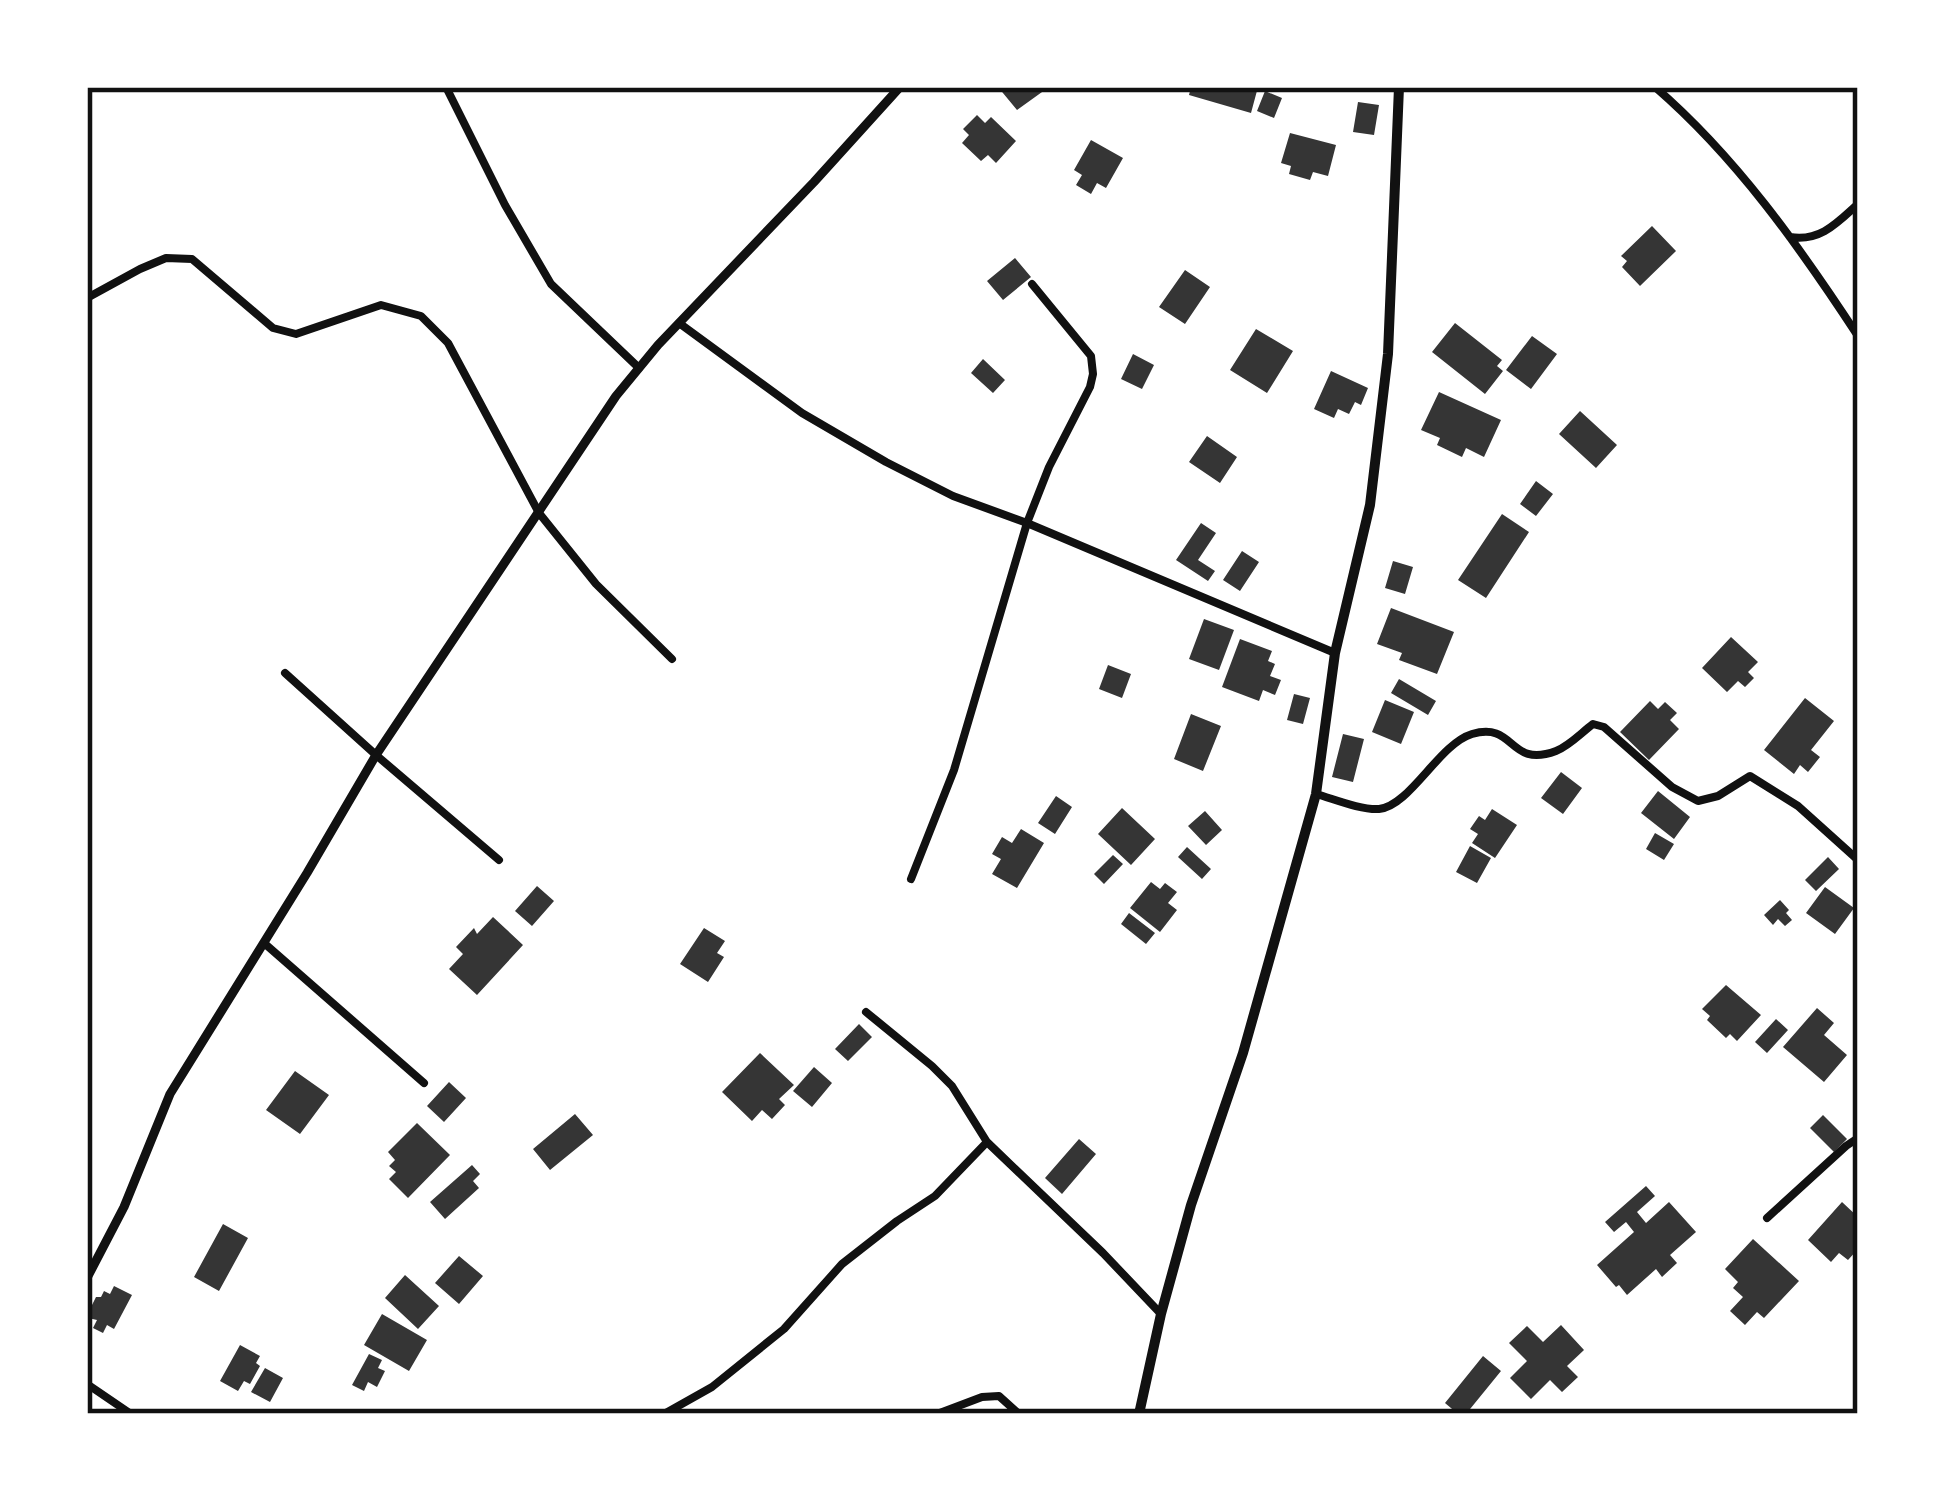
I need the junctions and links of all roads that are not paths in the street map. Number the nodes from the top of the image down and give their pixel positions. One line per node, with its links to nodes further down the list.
1 (446, 87): 11 (street)
2 (900, 87): 9 (street)
3 (1399, 87): 14 (main road)
4 (1655, 87): 6 (street)
5 (1858, 204): 6 (street)
6 (1788, 236): 10 (street)
7 (1032, 284): 13 (street)
8 (87, 298): 12 (street)
9 (679, 323): 11 (street); 13 (street)
10 (1858, 336)
11 (639, 368): 12 (street)
12 (539, 513): 15 (street); 17 (street)
13 (1027, 523): 14 (street); 21 (street)
14 (1335, 652): 18 (main road)
15 (673, 659)
16 (285, 673): 17 (street)
17 (376, 755): 19 (street); 22 (street)
18 (1316, 794): 20 (street); 29 (main road)
19 (499, 860)
20 (1858, 860)
21 (911, 879)
22 (264, 943): 24 (street); 28 (street)
23 (866, 1012): 26 (street)
24 (424, 1083)
25 (1858, 1138): 27 (street)
26 (987, 1142): 29 (street); 32 (street)
27 (1767, 1218)
28 (87, 1278)
29 (1160, 1314): 35 (main road)
30 (87, 1384): 31 (street)
31 (131, 1414)
32 (664, 1414)
33 (937, 1414): 34 (street)
34 (1019, 1414)
35 (1139, 1414)

